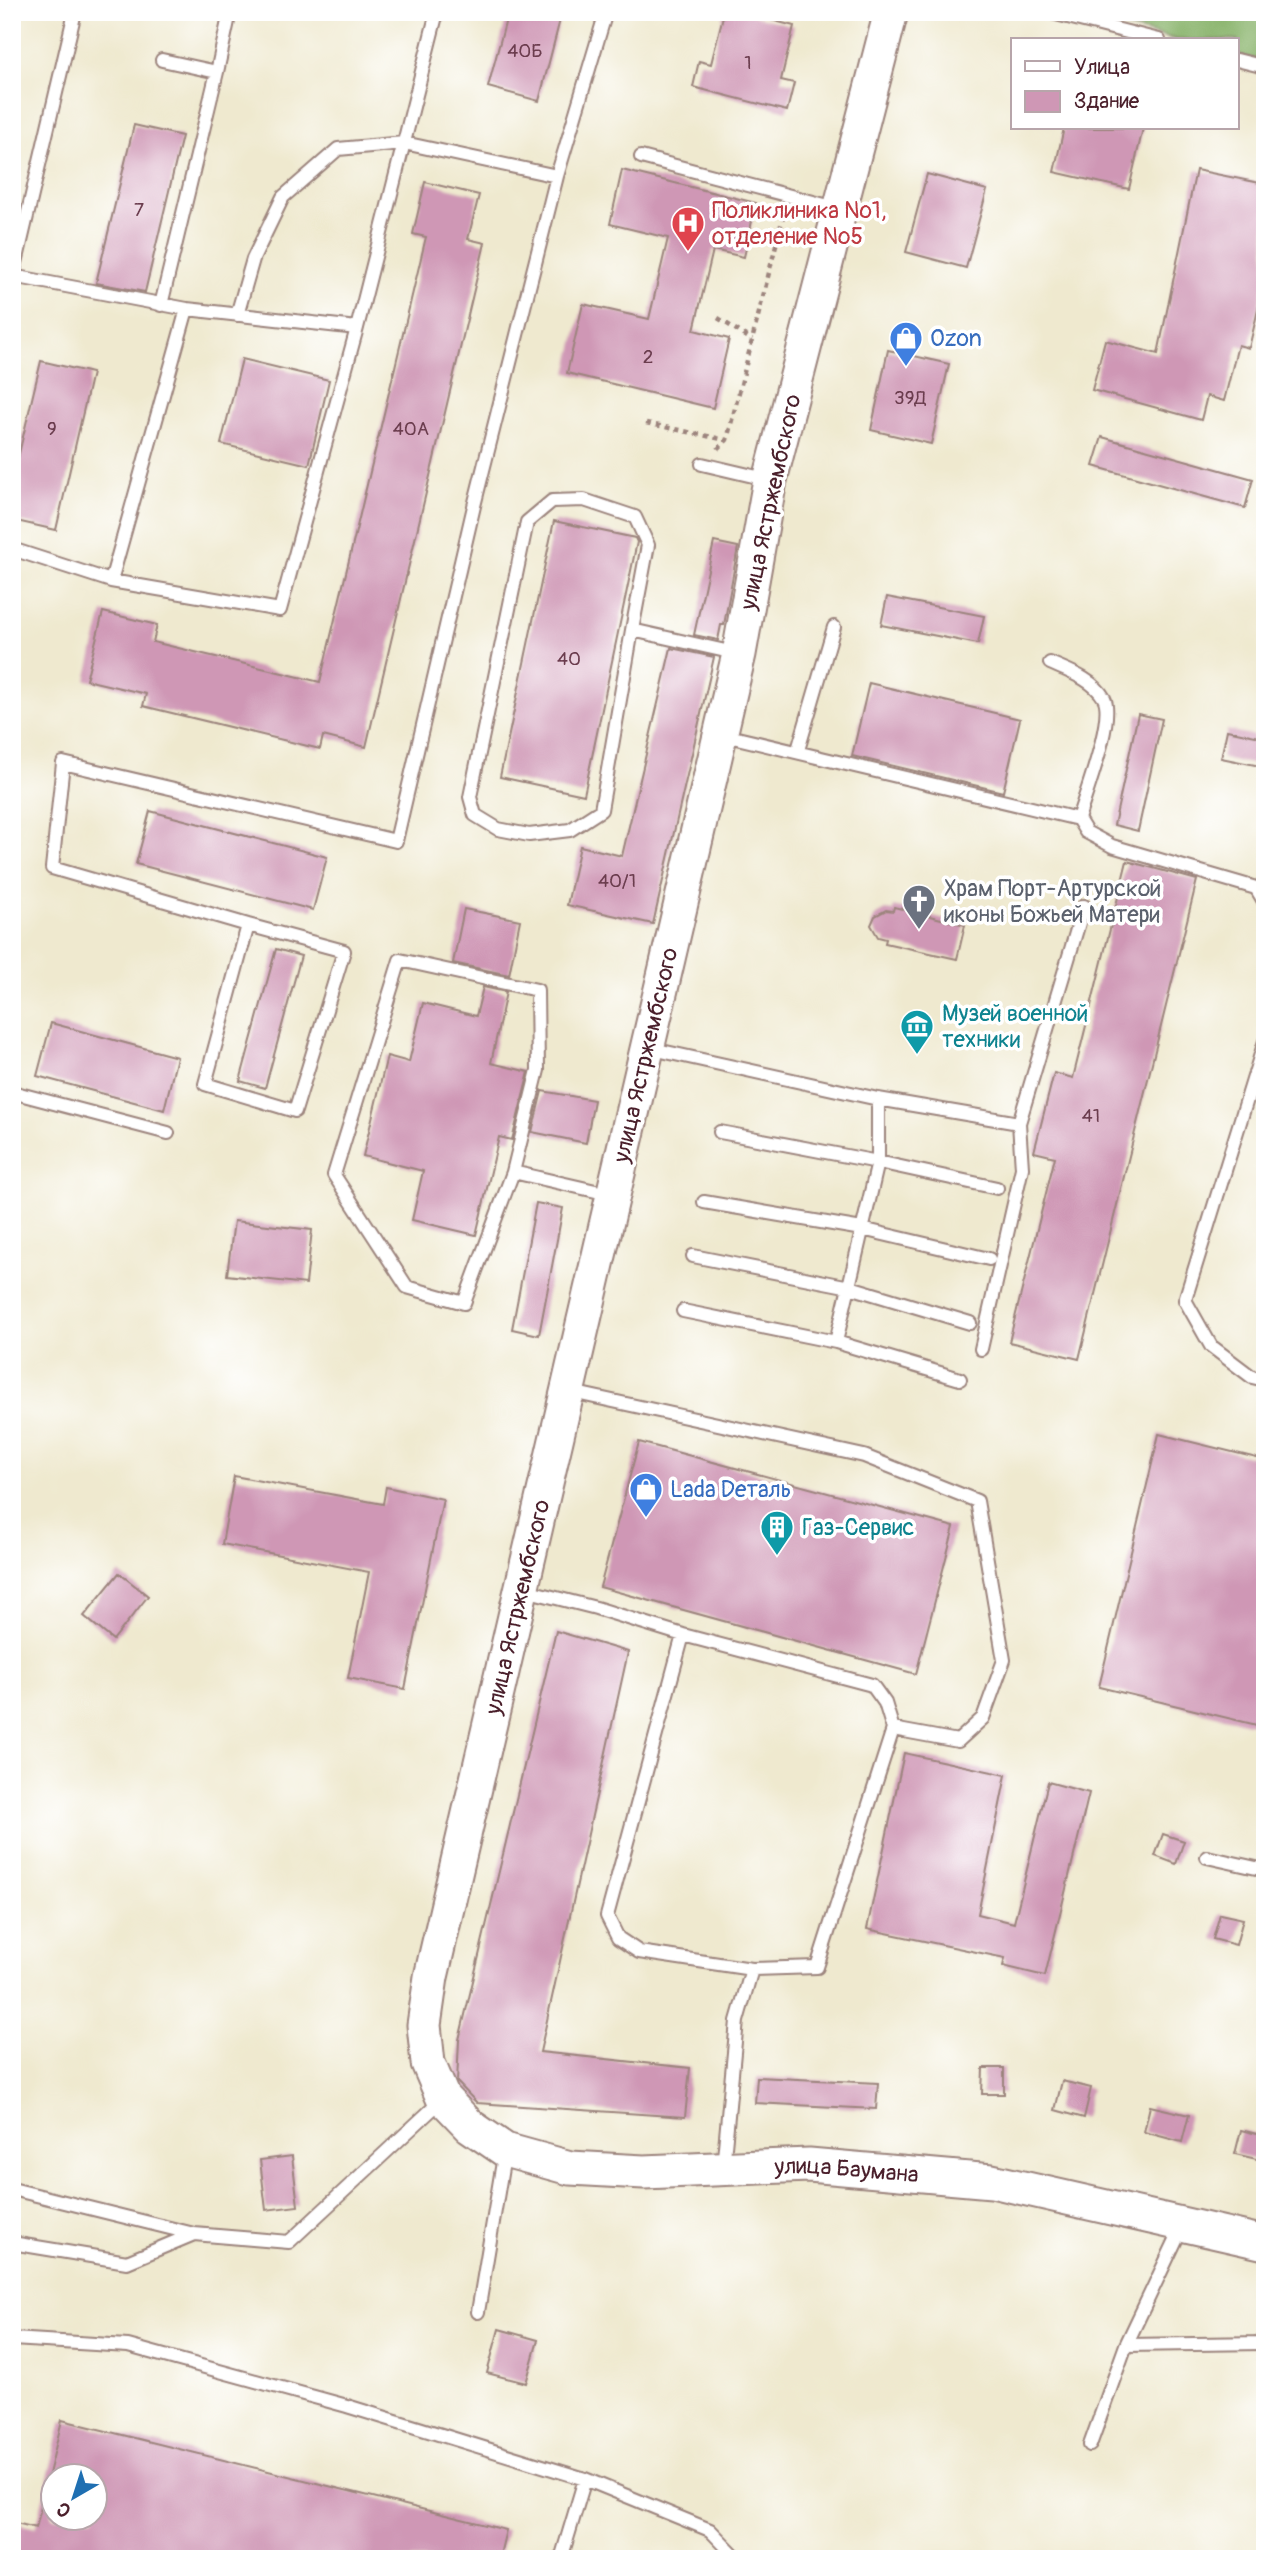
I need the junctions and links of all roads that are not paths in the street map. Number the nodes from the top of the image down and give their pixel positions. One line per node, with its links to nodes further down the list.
1 (75, 12): 16 (lane)
2 (230, 12): 11 (lane)
3 (437, 12): 12 (lane)
4 (606, 12): 14 (lane)
5 (891, 12): 15 (main road, улица Ястржембского)
6 (1048, 12): 7 (lane)
7 (1151, 38)
8 (162, 60): 11 (lane)
9 (1238, 60): 10 (lane)
10 (1265, 67)
11 (216, 72): 17 (lane)
12 (404, 143): 14 (lane); 19 (lane); 20 (lane)
13 (641, 157): 15 (lane)
14 (557, 176): 34 (lane)
15 (840, 209): 22 (main road, улица Ястржембского)
16 (13, 278): 17 (lane)
17 (161, 305): 18 (lane)
18 (187, 309): 19 (lane); 24 (lane)
19 (237, 315): 20 (lane)
20 (357, 328): 24 (lane)
21 (702, 464): 22 (lane)
22 (770, 480): 27 (main road, улица Ястржембского)
23 (12, 549): 24 (lane)
24 (111, 581)
25 (834, 627): 30 (lane)
26 (632, 630): 26 (lane); 27 (lane)
27 (739, 654): 29 (main road, улица Ястржембского)
28 (1050, 663): 31 (lane)
29 (719, 733): 30 (lane); 36 (main road, улица Ястржембского)
30 (798, 750): 31 (lane)
31 (1078, 819): 32 (lane)
32 (1265, 903)
33 (1084, 906): 39 (lane)
34 (248, 925): 34 (lane)
35 (1265, 1041): 56 (lane)
36 (647, 1048): 38 (lane); 45 (main road, улица Ястржембского)
37 (12, 1092): 41 (lane)
38 (878, 1099): 39 (lane); 42 (lane)
39 (1019, 1123): 54 (lane)
40 (720, 1132): 42 (lane)
41 (168, 1133)
42 (878, 1162): 44 (lane); 47 (lane)
43 (513, 1172): 43 (lane); 45 (lane)
44 (997, 1188)
45 (613, 1195): 57 (main road, улица Ястржембского)
46 (704, 1202): 47 (lane)
47 (862, 1229): 49 (lane); 50 (lane)
48 (693, 1256): 50 (lane)
49 (989, 1259)
50 (850, 1287): 52 (lane); 53 (lane)
51 (683, 1311): 53 (lane)
52 (970, 1322)
53 (836, 1342): 55 (lane)
54 (981, 1349)
55 (960, 1379)
56 (1265, 1380)
57 (567, 1391): 58 (main road, улица Ястржембского); 60 (lane)
58 (521, 1589): 59 (lane); 64 (main road, улица Ястржембского)
59 (683, 1635): 60 (lane); 63 (lane)
60 (893, 1729): 63 (lane)
61 (1207, 1857): 62 (lane)
62 (1265, 1870)
63 (751, 1969): 66 (lane)
64 (443, 2098): 65 (main road, улица Баумана); 69 (lane)
65 (505, 2150): 66 (main road, улица Баумана); 72 (lane)
66 (723, 2169): 68 (main road, улица Баумана)
67 (12, 2189): 69 (lane)
68 (1183, 2224): 71 (main road, улица Баумана); 75 (lane)
69 (194, 2234): 70 (lane)
70 (12, 2243)
71 (1265, 2243)
72 (478, 2312)
73 (12, 2339): 77 (lane)
74 (1265, 2341): 75 (lane)
75 (1126, 2345): 76 (lane)
76 (1090, 2445)
77 (584, 2479): 78 (lane); 79 (lane)
78 (561, 2559)
79 (738, 2559)

